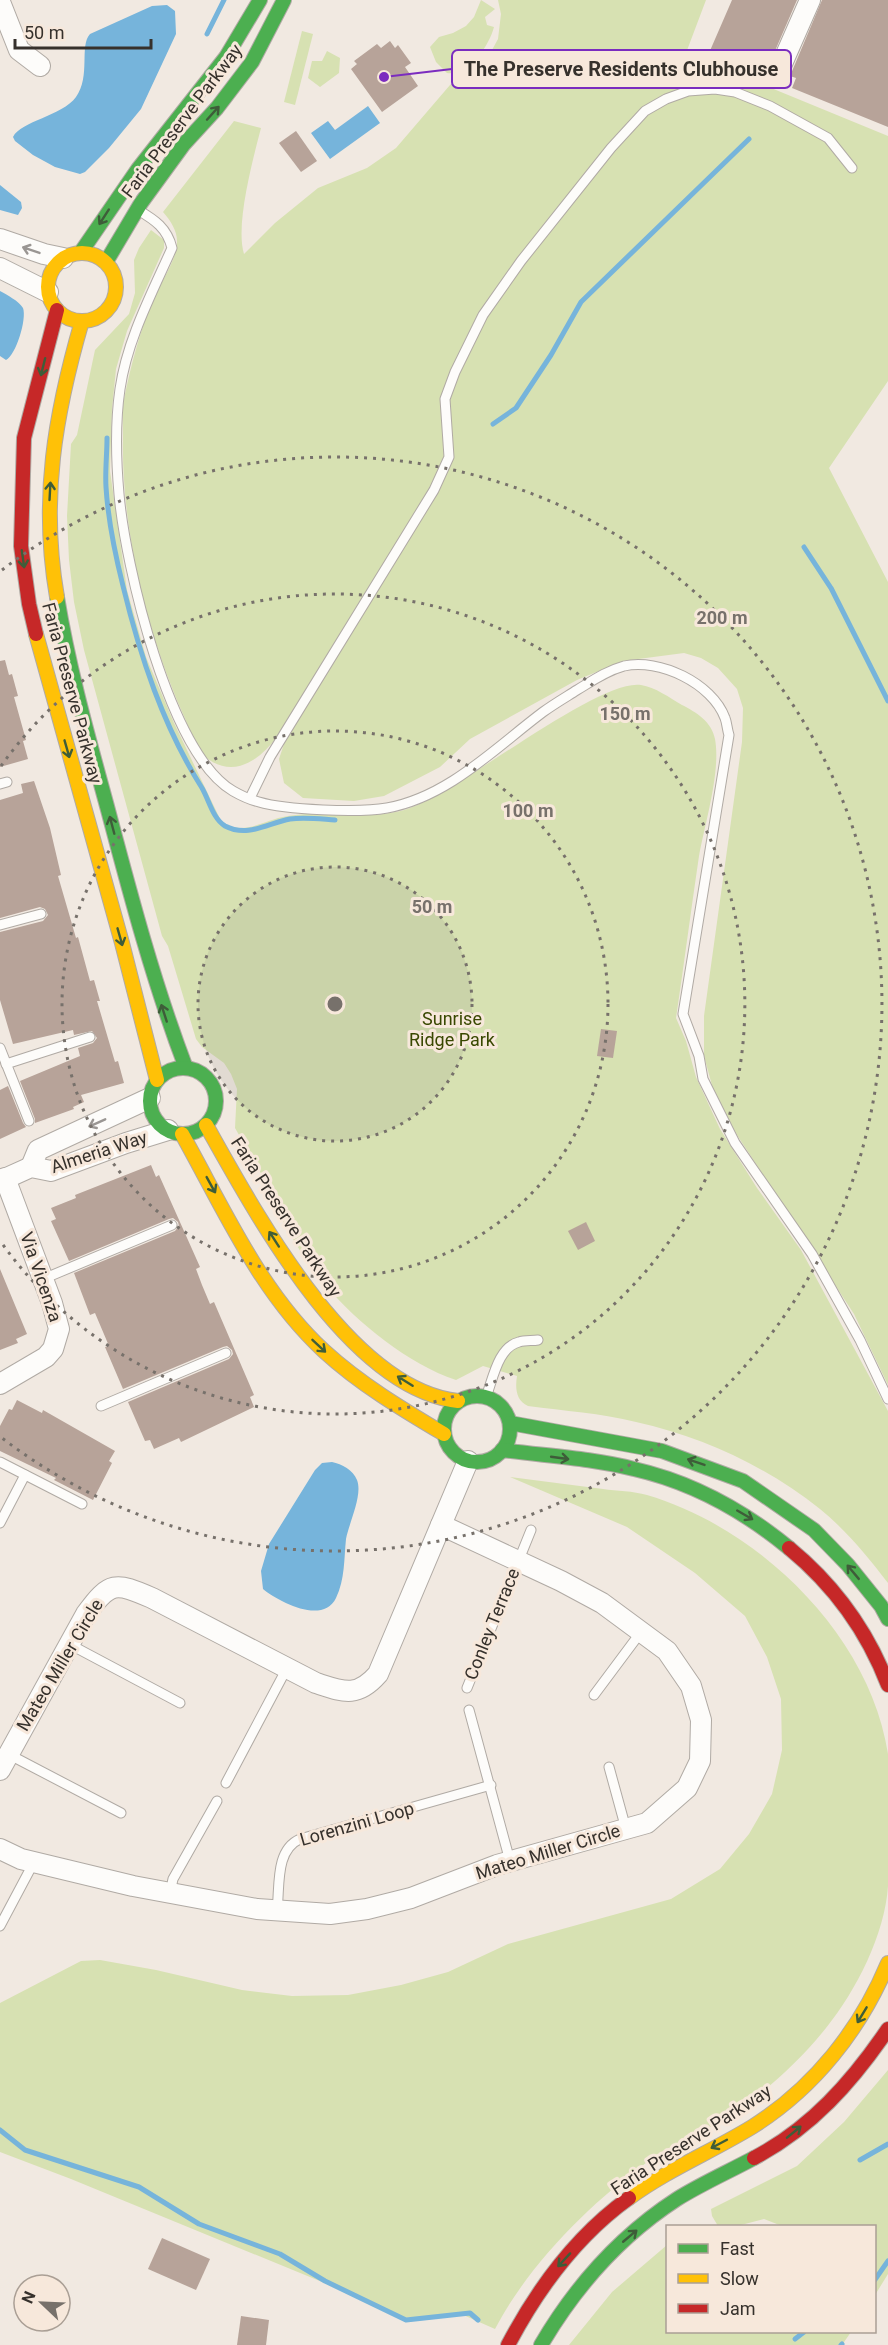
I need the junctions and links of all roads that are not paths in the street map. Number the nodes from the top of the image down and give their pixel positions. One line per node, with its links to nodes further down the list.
1 (260, 0): 10 (street, Faria Preserve Parkway, one-way to 10)
2 (284, 0): 8 (street, Faria Preserve Parkway, one-way to 2)
3 (810, 0): 6 (street)
4 (0, 2): 5 (street)
5 (40, 66)
6 (777, 75)
7 (852, 168): 16 (lane)
8 (137, 210): 11 (street, Faria Preserve Parkway); 16 (lane)
9 (0, 239): 10 (street, one-way to 9)
10 (72, 255): 11 (street); 13 (street)
11 (106, 262): 15 (street)
12 (0, 268): 13 (street)
13 (48, 292): 14 (street)
14 (57, 310): 15 (street); 23 (street, Faria Preserve Parkway, one-way to 23)
15 (82, 321): 22 (street, Faria Preserve Parkway, one-way to 15)
16 (250, 798): 35 (lane)
17 (41, 914): 18 (lane)
18 (0, 925)
19 (90, 1037): 21 (lane)
20 (0, 1048): 21 (lane)
21 (6, 1064): 24 (lane)
22 (186, 1068): 23 (street); 25 (street)
23 (154, 1089): 26 (street); 27 (street, Almeria Way, one-way to 27)
24 (28, 1121)
25 (206, 1125): 26 (street); 36 (street, Faria Preserve Parkway, one-way to 25)
26 (175, 1132): 27 (street, Almeria Way); 39 (street, one-way to 39)
27 (31, 1167): 28 (street, Almeria Way)
28 (3, 1180): 30 (street, Via Vicenza)
29 (172, 1225): 30 (lane)
30 (43, 1279): 33 (street, Via Vicenza)
31 (538, 1340): 34 (lane)
32 (226, 1353): 37 (lane)
33 (0, 1384)
34 (486, 1397): 36 (street); 38 (street)
35 (888, 1400)
36 (458, 1401): 39 (street)
37 (101, 1406)
38 (510, 1424): 40 (street); 49 (street, one-way to 38)
39 (444, 1434): 41 (street)
40 (502, 1450): 41 (street); 53 (street, one-way to 53)
41 (468, 1461): 46 (street, Mateo Miller Circle)
42 (0, 1462): 43 (lane)
43 (25, 1475): 44 (lane); 45 (lane)
44 (82, 1504)
45 (0, 1523)
46 (441, 1526): 48 (street, Mateo Miller Circle); 52 (street, Mateo Miller Circle)
47 (531, 1530): 48 (lane, Conley Terrace)
48 (518, 1560): 50 (street, Mateo Miller Circle); 54 (lane, Conley Terrace)
49 (888, 1618)
50 (641, 1632): 55 (lane); 64 (street, Mateo Miller Circle)
51 (69, 1644): 52 (street, Mateo Miller Circle); 56 (lane); 58 (street, Mateo Miller Circle)
52 (287, 1668): 60 (lane)
53 (888, 1685)
54 (467, 1688)
55 (594, 1695)
56 (180, 1703)
57 (469, 1710): 61 (lane)
58 (4, 1762): 63 (lane)
59 (609, 1767): 64 (lane)
60 (226, 1783)
61 (491, 1785): 66 (lane); 69 (lane, Lorenzini Loop)
62 (217, 1801): 68 (lane)
63 (121, 1813)
64 (626, 1828): 66 (street, Mateo Miller Circle)
65 (0, 1849): 67 (street, Mateo Miller Circle)
66 (510, 1861): 69 (street, Mateo Miller Circle)
67 (34, 1862): 68 (street, Mateo Miller Circle); 70 (lane)
68 (170, 1893): 69 (street, Mateo Miller Circle)
69 (277, 1910)
70 (0, 1926)
71 (888, 1963): 73 (street, Faria Preserve Parkway, one-way to 73)
72 (888, 2029): 74 (street, one-way to 72)
73 (508, 2345)
74 (540, 2345)

